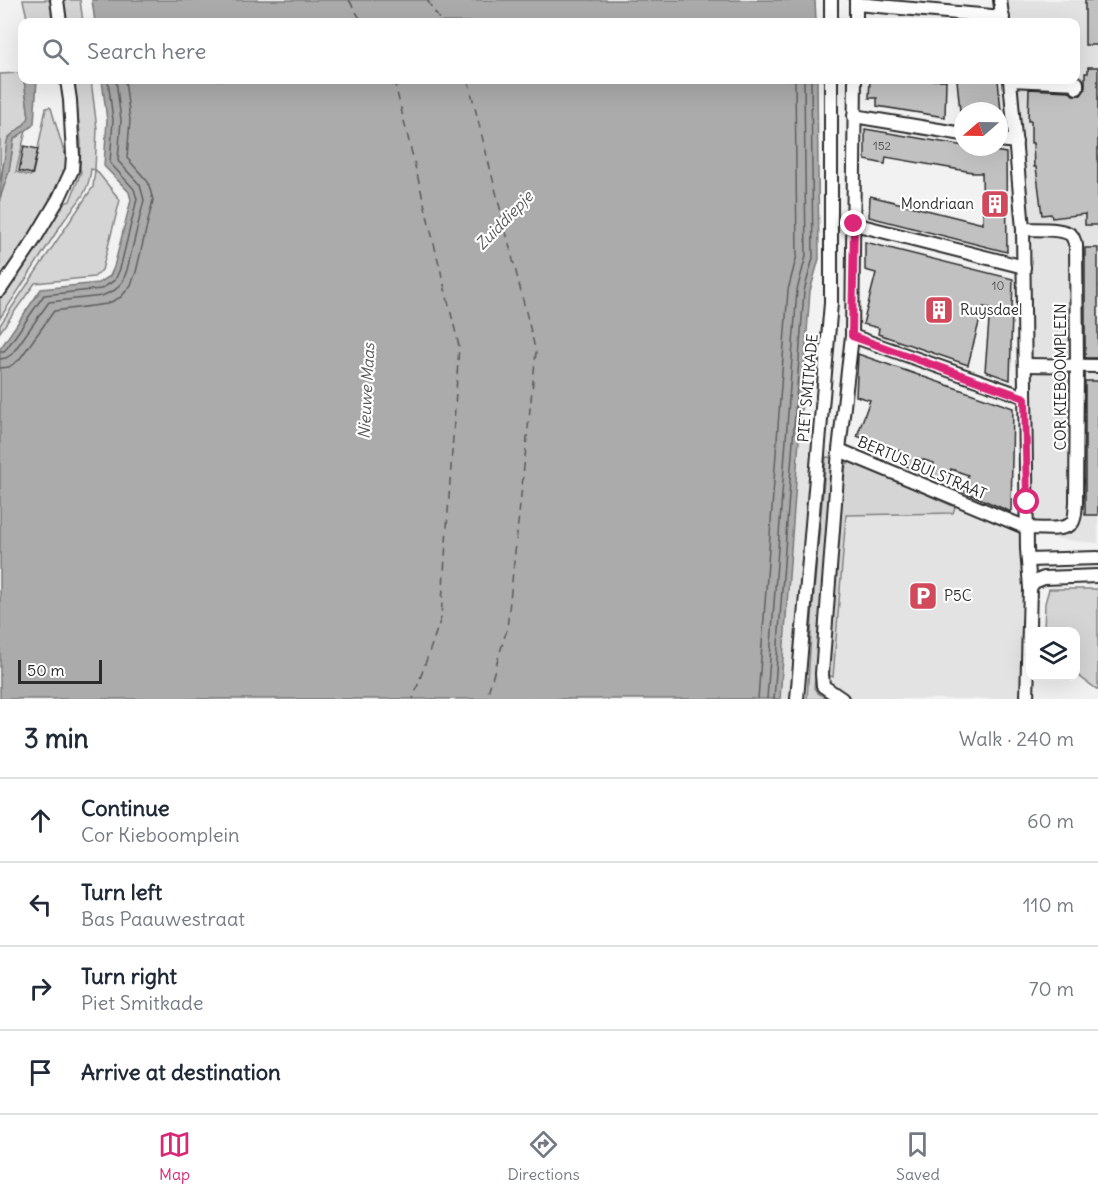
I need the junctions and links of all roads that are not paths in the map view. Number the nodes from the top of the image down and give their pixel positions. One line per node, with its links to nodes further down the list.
1 (57, 0): 5 (street)
2 (831, 0): 6 (street)
3 (1000, 0): 9 (street)
4 (856, 2): 7 (street); 8 (street)
5 (59, 18)
6 (831, 18)
7 (856, 18)
8 (987, 18)
9 (1003, 18)
10 (67, 84): 23 (street)
11 (831, 84): 35 (street, PIET SMITKADE)
12 (855, 84): 16 (street)
13 (1010, 84): 19 (street)
14 (1077, 84): 15 (street)
15 (1077, 88)
16 (854, 116): 17 (street); 20 (street)
17 (954, 133)
18 (1008, 141): 19 (street)
19 (1016, 142): 21 (street)
20 (854, 224): 22 (street); 24 (street)
21 (1023, 229): 22 (street); 26 (street, COR KIEBOOMPLEIN)
22 (1024, 267): 25 (street)
23 (0, 290)
24 (852, 336): 28 (street); 29 (street)
25 (1025, 366): 26 (street); 28 (street)
26 (1077, 366): 27 (street); 30 (street, COR KIEBOOMPLEIN)
27 (1098, 366)
28 (1025, 398): 30 (street)
29 (839, 450): 30 (street, BERTUS BULSTRAAT); 36 (street)
30 (1027, 528): 32 (street)
31 (1098, 558): 32 (street)
32 (1028, 560): 34 (street)
33 (1098, 576): 34 (street)
34 (1030, 588): 37 (street)
35 (797, 699)
36 (842, 699)
37 (1027, 699)

